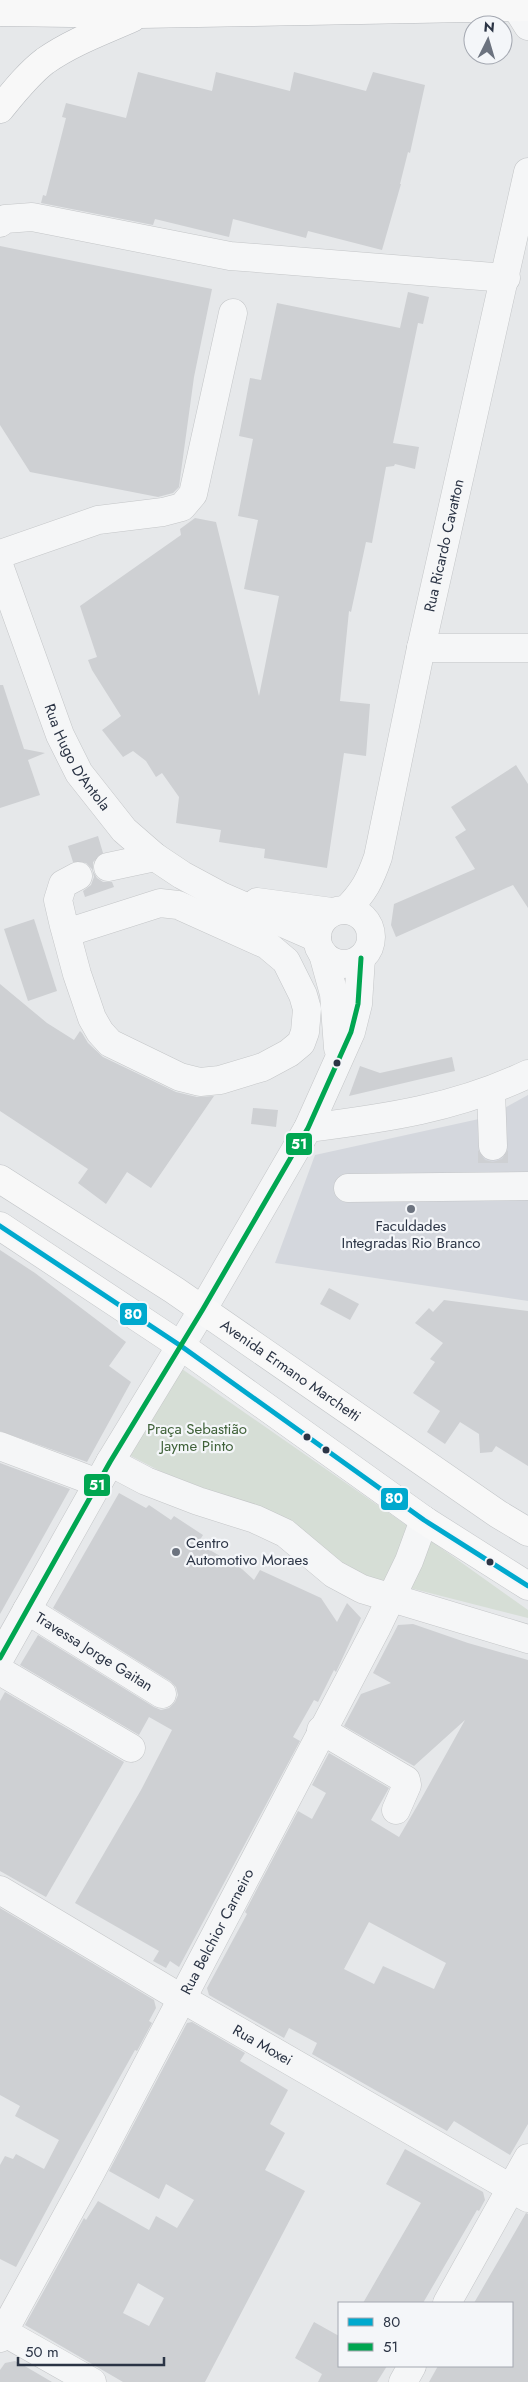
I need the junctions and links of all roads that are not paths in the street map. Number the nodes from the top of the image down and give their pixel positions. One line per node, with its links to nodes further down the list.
1 (0, 12): 2 (main road)
2 (141, 14): 3 (main road); 4 (main road)
3 (524, 14)
4 (0, 109)
5 (528, 172): 7 (street, Rua Ricardo Cavatton)
6 (0, 223): 7 (street)
7 (506, 278): 11 (street, Rua Ricardo Cavatton)
8 (233, 313): 9 (street)
9 (0, 554)
10 (0, 568): 13 (street, Rua Hugo D'Antola)
11 (421, 648): 12 (street); 17 (street, Rua Ricardo Cavatton)
12 (528, 648)
13 (155, 857): 14 (street); 16 (street, Rua Hugo D'Antola)
14 (108, 867)
15 (78, 876): 18 (street)
16 (221, 896): 17 (street, Rua Hugo D'Antola); 19 (street, Rua Hugo D'Antola)
17 (339, 911): 19 (street); 20 (street)
18 (66, 934): 18 (street)
19 (320, 946): 20 (street); 21 (street)
20 (361, 958): 21 (street)
21 (338, 1062): 24 (street)
22 (528, 1074): 23 (street)
23 (491, 1091): 24 (street); 25 (street)
24 (308, 1128): 30 (street)
25 (494, 1165): 27 (street); 28 (street)
26 (0, 1179): 30 (main road, Avenida Ermano Marchetti)
27 (528, 1186)
28 (348, 1188)
29 (0, 1226): 31 (main road)
30 (203, 1309): 31 (street); 35 (main road, Avenida Ermano Marchetti)
31 (181, 1346): 33 (street); 34 (main road)
32 (0, 1446): 33 (street)
33 (104, 1472): 37 (street); 38 (street)
34 (424, 1520): 36 (main road); 37 (street, Rua Belchior Carneiro)
35 (528, 1532)
36 (528, 1586)
37 (390, 1598): 39 (street); 43 (street, Rua Belchior Carneiro)
38 (27, 1610): 40 (street); 42 (street, Travessa Jorge Gaitan)
39 (528, 1639)
40 (0, 1658)
41 (0, 1671): 44 (street)
42 (162, 1694)
43 (321, 1730): 45 (street); 47 (street, Rua Belchior Carneiro)
44 (131, 1748)
45 (396, 1810)
46 (0, 1890): 47 (street, Rua Moxei)
47 (181, 1998): 49 (street, Rua Moxei); 51 (street, Rua Belchior Carneiro)
48 (528, 2158): 49 (street)
49 (520, 2193): 50 (street)
50 (448, 2302)
51 (1, 2334): 53 (street)
52 (411, 2367): 54 (street)
53 (92, 2382)
54 (403, 2382)

